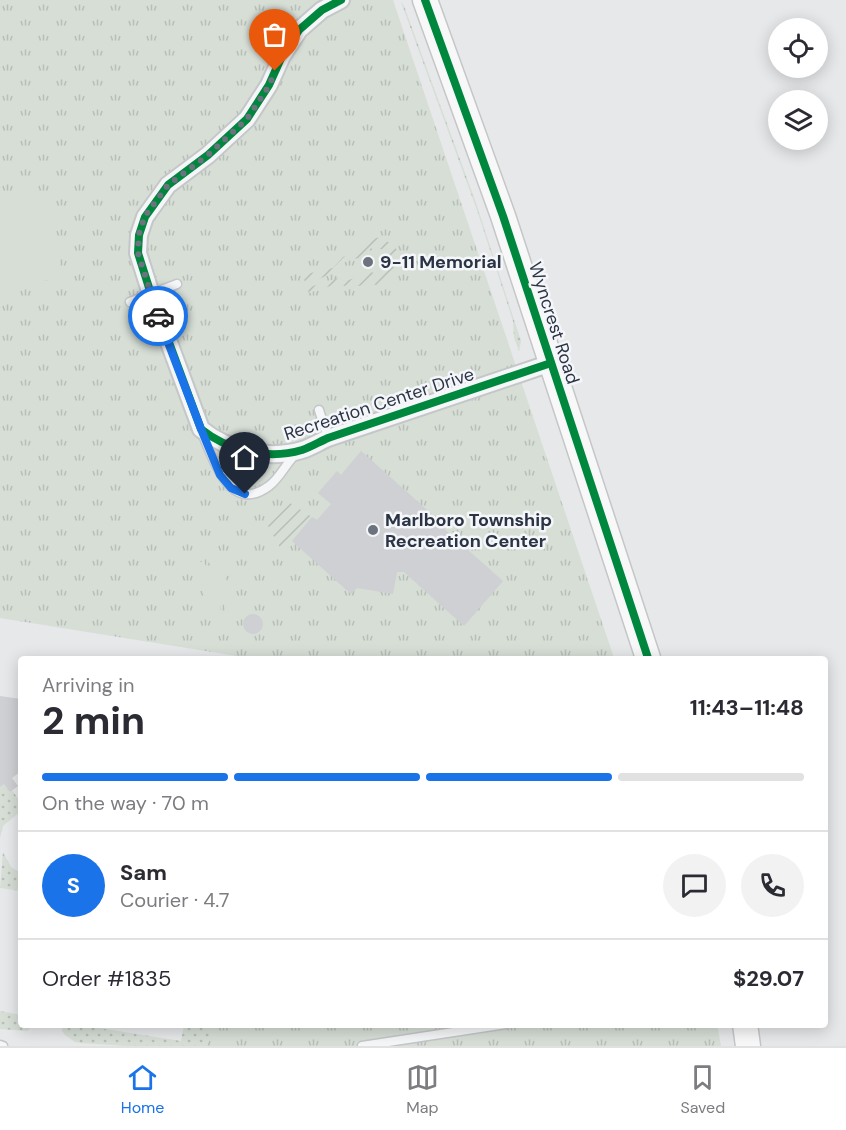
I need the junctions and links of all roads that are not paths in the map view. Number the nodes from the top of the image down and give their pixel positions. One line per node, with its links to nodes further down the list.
1 (341, 0): 4 (street, Recreation Center Drive)
2 (425, 0): 6 (street, Wyncrest Road)
3 (177, 284): 4 (lane)
4 (151, 294): 5 (lane); 8 (street, Recreation Center Drive)
5 (130, 302)
6 (551, 363): 9 (street, Recreation Center Drive); 11 (street, Wyncrest Road)
7 (319, 410): 9 (lane)
8 (201, 429): 10 (street, Recreation Center Drive); 10 (lane, Recreation Center Drive)
9 (328, 438): 10 (street, Recreation Center Drive)
10 (301, 450)
11 (647, 656)
12 (480, 1028): 14 (lane)
13 (746, 1028): 15 (street)
14 (362, 1046)
15 (748, 1046)

